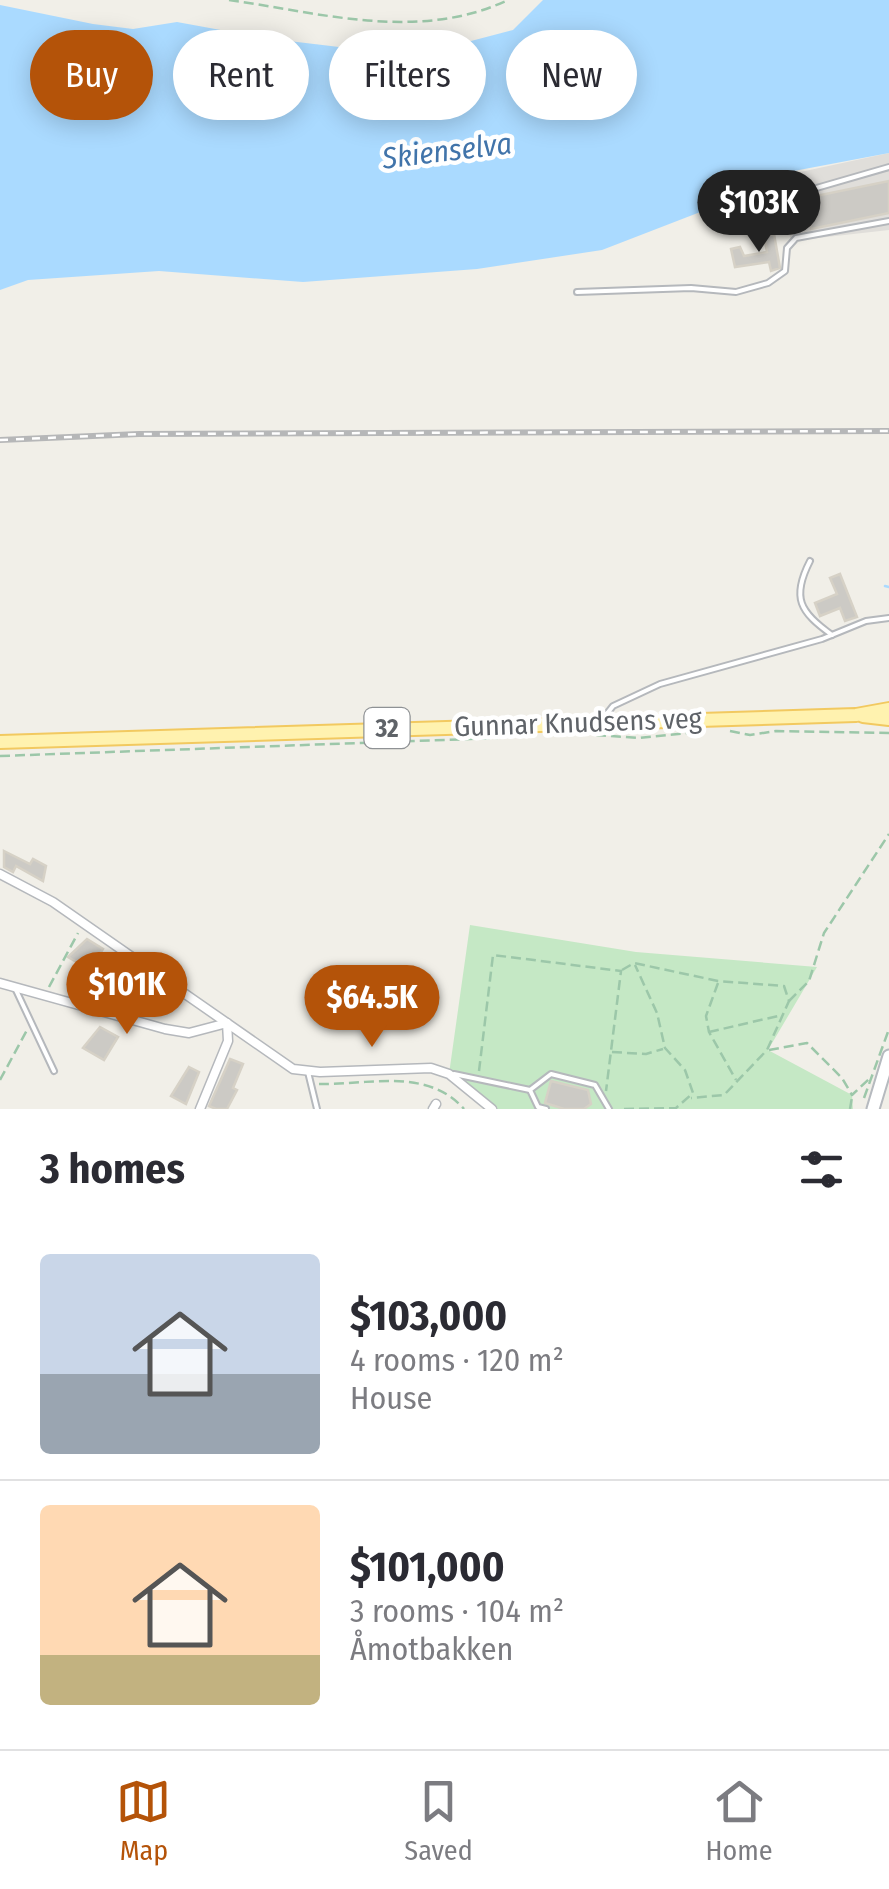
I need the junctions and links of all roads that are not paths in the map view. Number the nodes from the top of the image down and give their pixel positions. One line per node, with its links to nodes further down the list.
1 (889, 167): 2 (lane)
2 (792, 201)
3 (889, 220): 4 (lane)
4 (577, 292)
5 (810, 560): 7 (lane)
6 (889, 618): 7 (lane)
7 (832, 635): 11 (lane)
8 (889, 710): 9 (main road, Gunnar Knudsens veg / 32)
9 (856, 715): 10 (main road, Gunnar Knudsens veg / 32); 11 (main road, Gunnar Knudsens veg / 32)
10 (889, 719)
11 (601, 721): 12 (main road, Gunnar Knudsens veg / 32)
12 (0, 742)
13 (0, 874): 16 (street)
14 (0, 982): 15 (street)
15 (15, 988): 16 (street); 18 (lane)
16 (227, 1023): 19 (street); 23 (street)
17 (889, 1056): 27 (main road)
18 (54, 1071)
19 (308, 1072): 20 (street); 24 (lane)
20 (449, 1074): 21 (lane); 25 (street)
21 (530, 1090): 22 (lane); 26 (lane)
22 (605, 1108)
23 (200, 1109)
24 (317, 1109)
25 (492, 1109)
26 (546, 1109)
27 (872, 1109)

